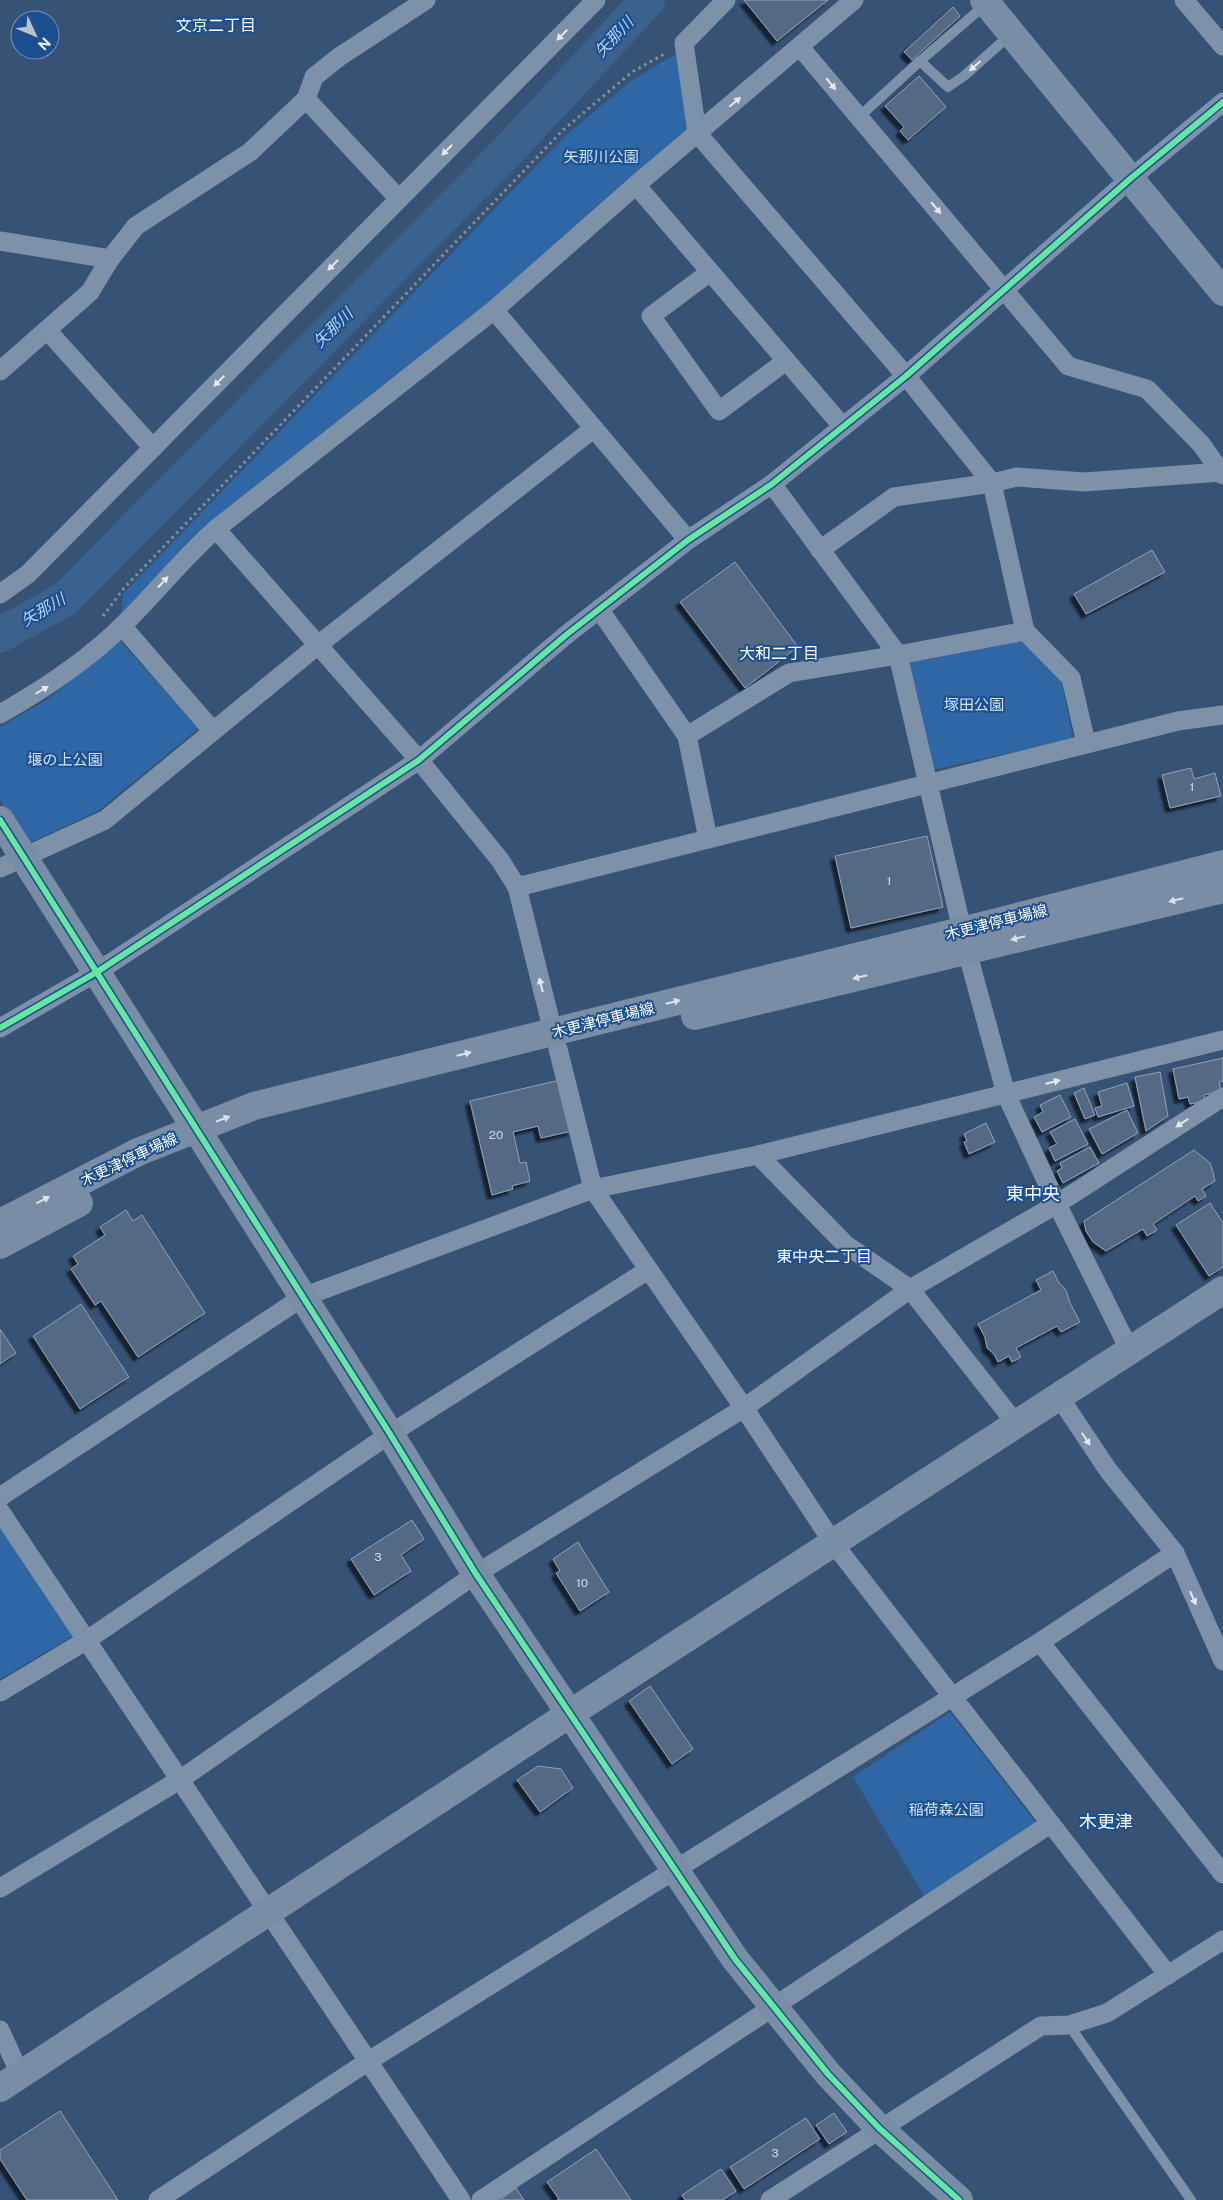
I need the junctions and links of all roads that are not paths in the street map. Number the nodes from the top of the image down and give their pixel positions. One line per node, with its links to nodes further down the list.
1 (426, 0): 11 (street)
2 (596, 0): 17 (street, one-way to 17)
3 (726, 0): 14 (street)
4 (854, 0): 9 (street)
5 (1184, 0): 8 (street)
6 (985, 2): 7 (street); 10 (lane)
7 (1012, 34): 10 (lane, one-way to 10); 15 (street)
8 (1223, 46)
9 (800, 47): 13 (street, one-way to 13); 14 (street, one-way to 9)
10 (920, 60): 13 (lane)
11 (306, 99): 17 (street); 19 (street)
12 (1223, 102): 15 (street)
13 (859, 117): 21 (street, one-way to 21)
14 (697, 133): 16 (street); 27 (street)
15 (1130, 179): 21 (street); 22 (street)
16 (636, 185): 20 (street); 23 (street)
17 (398, 198): 30 (street, one-way to 30)
18 (0, 241): 19 (street)
19 (110, 260): 24 (street)
20 (710, 272): 25 (street); 25 (street)
21 (1005, 289): 27 (street); 31 (street)
22 (1223, 292)
23 (494, 310): 29 (street); 34 (street)
24 (47, 330): 26 (street); 30 (street)
25 (786, 360): 28 (street)
26 (0, 372)
27 (906, 376): 28 (street); 32 (street)
28 (843, 427): 33 (street)
29 (593, 429): 35 (street); 41 (street)
30 (153, 448): 37 (street)
31 (1222, 474): 32 (street)
32 (992, 483): 36 (street); 40 (street)
33 (772, 484): 35 (street); 36 (street)
34 (216, 529): 39 (street, one-way to 34); 41 (street)
35 (688, 540): 38 (street)
36 (820, 550): 42 (street)
37 (0, 594)
38 (598, 609): 46 (street); 48 (street)
39 (122, 626): 43 (street, one-way to 39); 45 (street)
40 (1025, 630): 42 (street); 47 (street)
41 (318, 645): 45 (street); 48 (street)
42 (898, 655): 46 (street); 49 (street)
43 (0, 714)
44 (1223, 715): 47 (street)
45 (213, 731): 52 (street)
46 (687, 736): 51 (street)
47 (1086, 743): 49 (street)
48 (419, 760): 54 (street); 57 (street)
49 (927, 784): 51 (street); 56 (street)
50 (0, 820): 52 (street)
51 (708, 838): 54 (street)
52 (12, 863): 57 (street)
53 (1223, 864): 56 (street, 木更津停車場線)
54 (517, 886): 60 (street, one-way to 54)
55 (1223, 889): 56 (street, 木更津停車場線, one-way to 56)
56 (964, 941): 60 (street, 木更津停車場線); 61 (street)
57 (97, 972): 58 (street); 63 (street)
58 (0, 1028)
59 (1223, 1040): 61 (street, one-way to 59)
60 (555, 1041): 63 (street, 木更津停車場線); 65 (street)
61 (1006, 1094): 64 (street); 66 (street)
62 (1223, 1097): 66 (street, one-way to 66)
63 (200, 1137): 67 (street, 木更津停車場線, one-way to 63); 68 (street, 木更津停車場線); 72 (street)
64 (758, 1155): 65 (street); 70 (street)
65 (593, 1189): 69 (street); 72 (street)
66 (1057, 1204): 70 (street); 73 (street)
67 (0, 1223)
68 (0, 1244)
69 (648, 1270): 75 (street); 77 (street)
70 (910, 1289): 75 (street); 76 (street)
71 (1223, 1290): 73 (street)
72 (304, 1297): 77 (street); 78 (street)
73 (1130, 1352): 74 (street)
74 (1060, 1398): 76 (street); 81 (street, one-way to 81)
75 (744, 1408): 80 (street); 82 (street)
76 (1017, 1425): 80 (street)
77 (390, 1434): 82 (street); 83 (street)
78 (0, 1497)
79 (0, 1511): 83 (street)
80 (834, 1544): 87 (street); 88 (street)
81 (1175, 1552): 84 (street); 85 (street, one-way to 85)
82 (476, 1574): 88 (street); 89 (street)
83 (87, 1640): 86 (street); 89 (street)
84 (1040, 1642): 87 (street); 92 (street)
85 (1223, 1661)
86 (0, 1692)
87 (951, 1697): 90 (street); 91 (street)
88 (571, 1713): 91 (street); 94 (street)
89 (181, 1779): 93 (street); 94 (street)
90 (1050, 1824): 96 (street); 97 (street)
91 (675, 1870): 97 (street); 100 (street)
92 (1223, 1874)
93 (0, 1888)
94 (270, 1912): 100 (street); 101 (street)
95 (1223, 1940): 96 (street)
96 (1168, 1975): 98 (street)
97 (774, 2007): 102 (street); 105 (street)
98 (1069, 2025): 102 (street); 108 (lane)
99 (0, 2030): 101 (street)
100 (368, 2062): 103 (street); 104 (street)
101 (10, 2081)
102 (879, 2128): 106 (street); 107 (street)
103 (158, 2200)
104 (461, 2200)
105 (481, 2200)
106 (770, 2200)
107 (960, 2200)
108 (1191, 2200)

